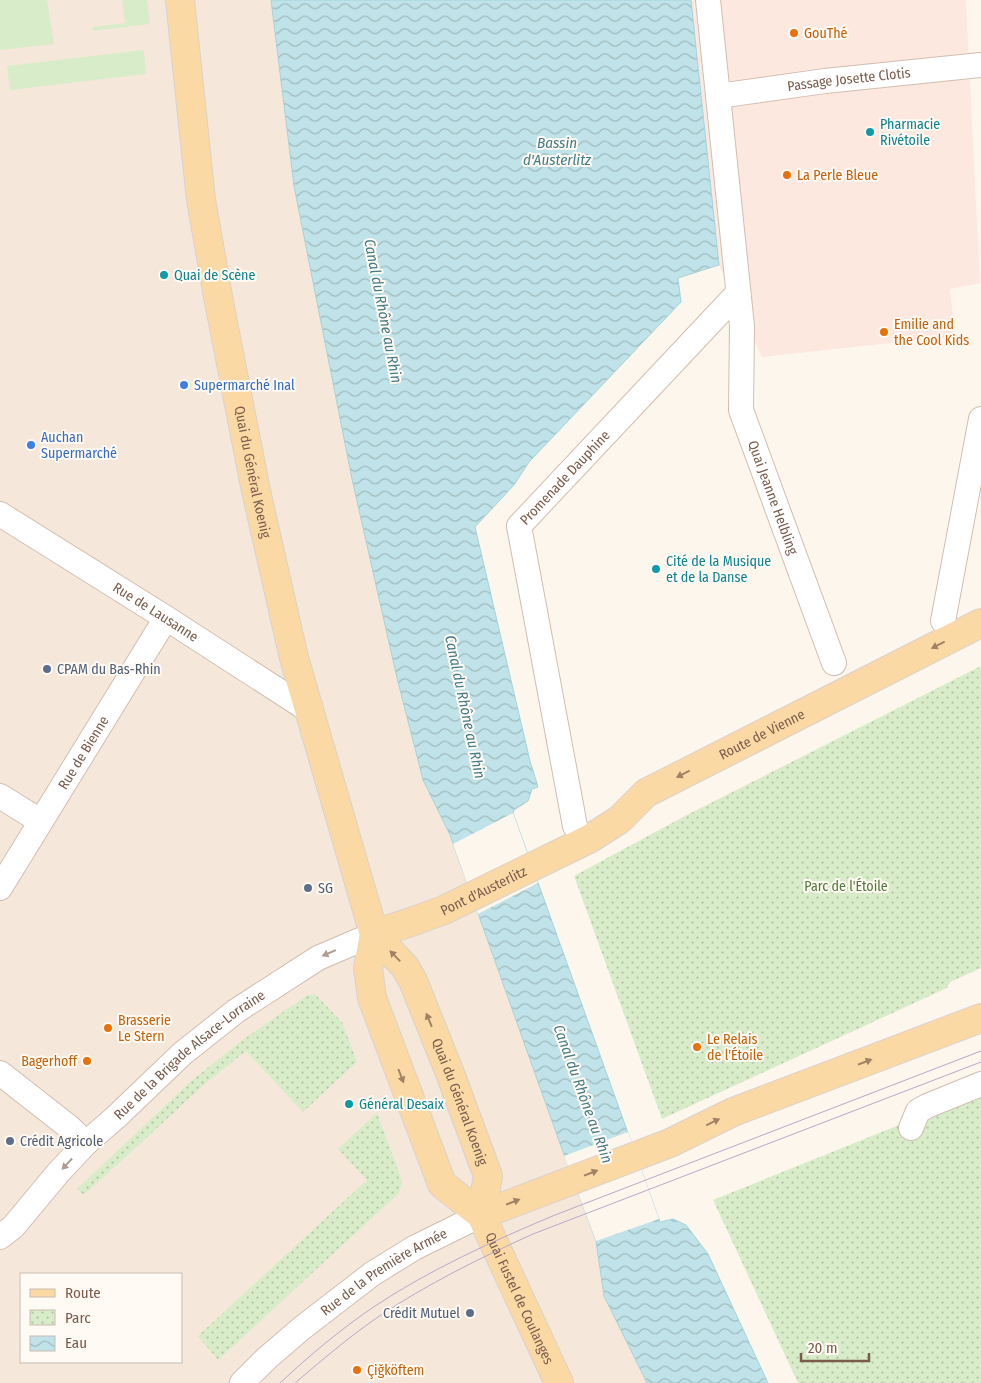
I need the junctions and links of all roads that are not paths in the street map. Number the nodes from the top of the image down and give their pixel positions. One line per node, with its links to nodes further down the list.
1 (180, 0): 12 (main road, Quai du Général Koenig)
2 (708, 0): 4 (street, Quai Jeanne Helbling)
3 (981, 65): 4 (street, Passage Josette Clotis)
4 (718, 96): 5 (street, Quai Jeanne Helbling)
5 (738, 292): 11 (street, Quai Jeanne Helbling); 15 (street, Promenade Dauphine)
6 (981, 419): 9 (street)
7 (0, 514): 8 (street, Rue de Lausanne)
8 (166, 618): 12 (street, Rue de Lausanne); 14 (street, Rue de Bienne)
9 (942, 621)
10 (981, 623): 16 (main road, Route de Vienne, one-way to 16)
11 (834, 663)
12 (310, 711): 19 (main road, Quai du Général Koenig)
13 (0, 796): 14 (street)
14 (40, 821): 17 (street, Rue de Bienne)
15 (574, 826)
16 (550, 858): 18 (main road, Pont d'Austerlitz)
17 (0, 888)
18 (414, 921): 19 (main road, Rue de la Brigade Alsace-Lorraine)
19 (374, 934): 24 (street, Rue de la Brigade Alsace-Lorraine, one-way to 24); 25 (main road, Quai du Général Koenig, one-way to 19); 25 (main road, Quai du Général Koenig, one-way to 25)
20 (981, 1018): 25 (main road, Rue de la Première Armée, one-way to 20)
21 (0, 1074): 24 (street)
22 (981, 1084): 23 (street)
23 (911, 1128)
24 (86, 1143): 26 (street, Rue de la Brigade Alsace-Lorraine, one-way to 26)
25 (481, 1215): 27 (street, Rue de la Première Armée); 28 (main road, Quai Fustel de Coulanges)
26 (0, 1237)
27 (242, 1383)
28 (560, 1383)

